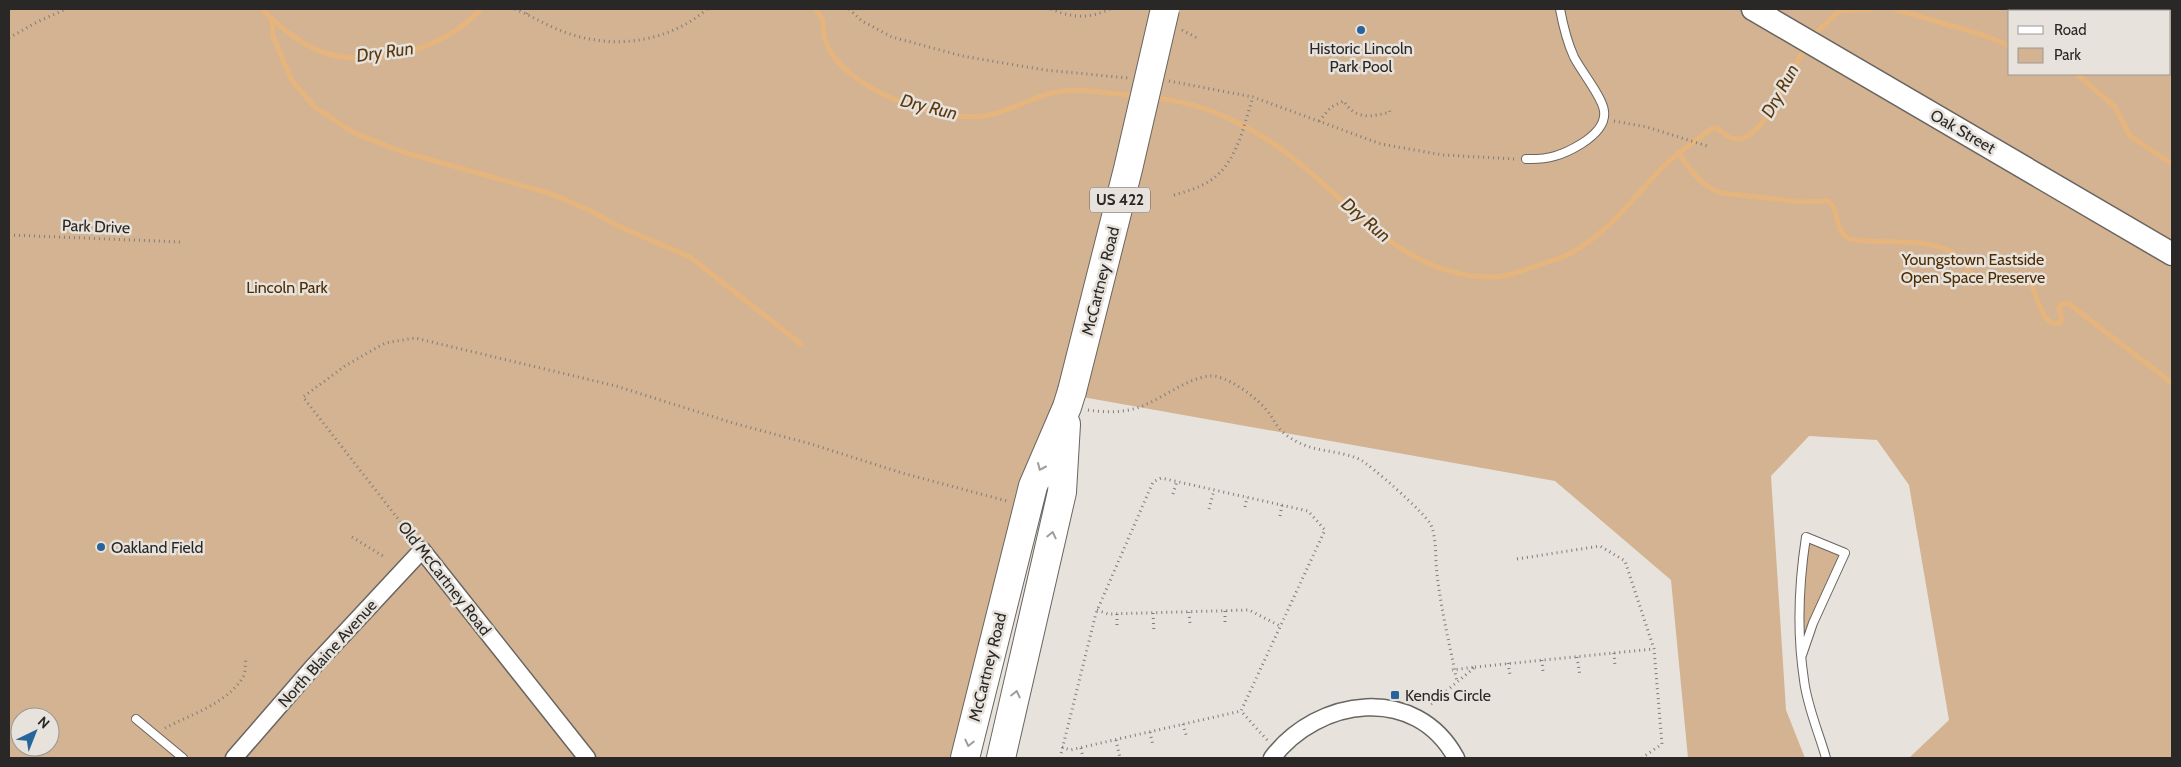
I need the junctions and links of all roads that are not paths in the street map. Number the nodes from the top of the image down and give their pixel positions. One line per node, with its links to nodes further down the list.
1 (1165, 9): 6 (highway, McCartney Road / US 422, bridge)
2 (1560, 9): 4 (lane)
3 (1753, 9): 5 (street, Oak Street)
4 (1526, 159)
5 (2172, 254)
6 (1069, 399): 14 (highway, McCartney Road / US 422, one-way to 14); 15 (highway, McCartney Road / US 422, one-way to 6)
7 (422, 550): 12 (street, North Blaine Avenue); 13 (street, Old McCartney Road)
8 (1802, 655): 8 (lane); 17 (lane)
9 (136, 719): 11 (lane)
10 (1275, 755): 16 (street)
11 (182, 758)
12 (234, 758)
13 (587, 758)
14 (965, 758)
15 (1001, 758)
16 (1456, 758)
17 (1826, 758)

